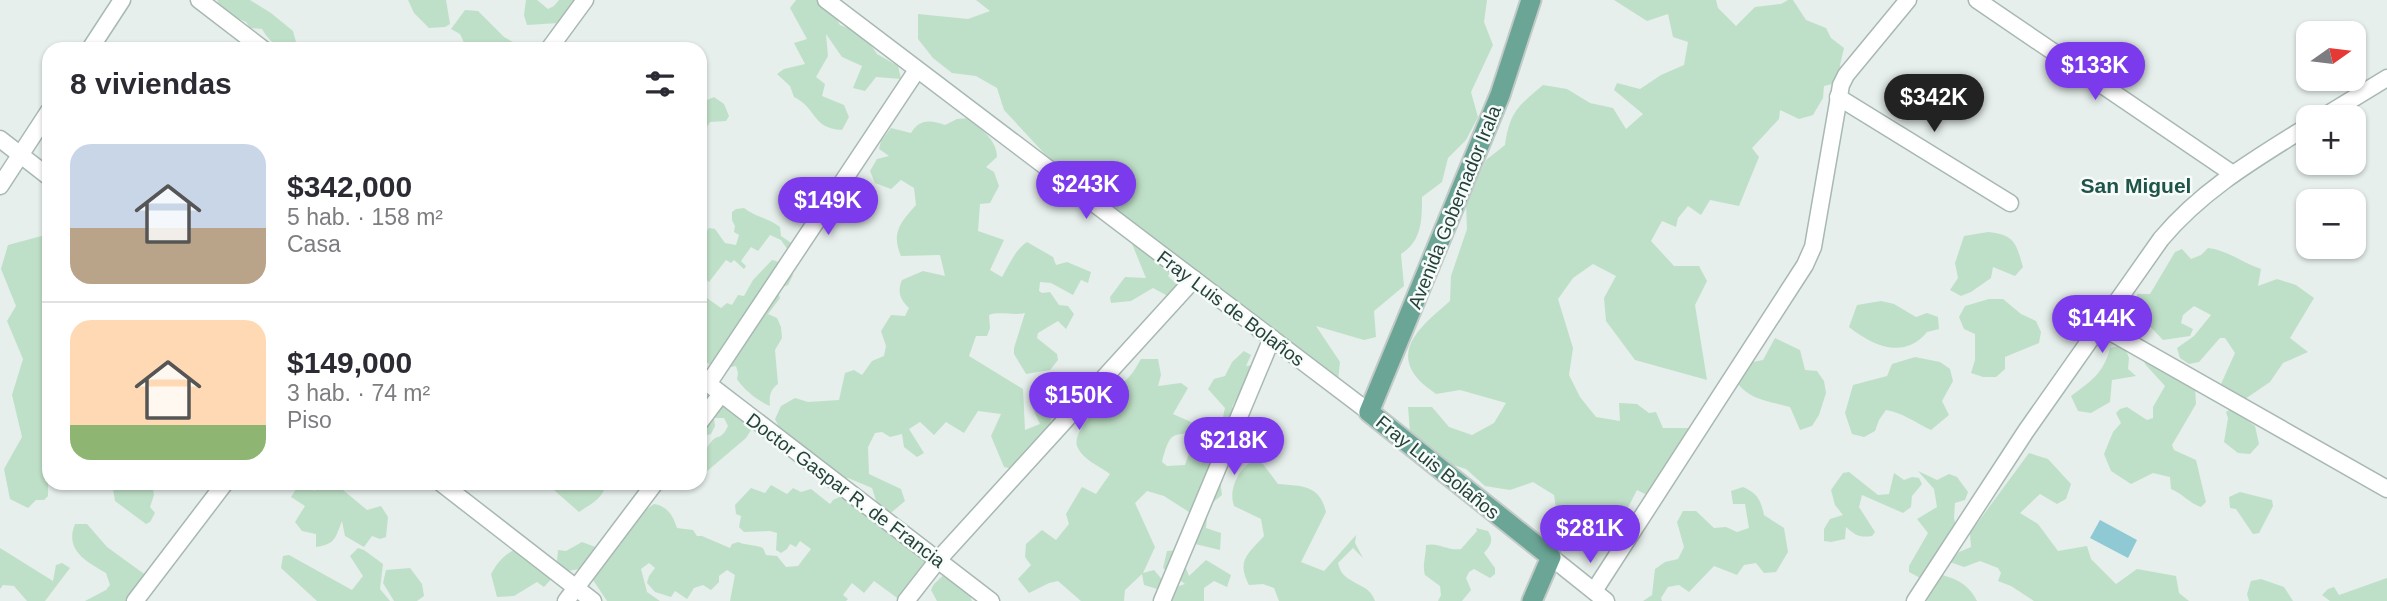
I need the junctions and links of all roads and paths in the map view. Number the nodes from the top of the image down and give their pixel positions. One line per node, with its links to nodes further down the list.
1 (122, 0): 8 (street)
2 (199, 0): 9 (street)
3 (585, 0): 10 (street)
4 (826, 0): 11 (street, Fray Luis de Bolaños)
5 (1531, 0): 27 (main road, Avenida Gobernador Irala)
6 (1908, 0): 13 (street)
7 (1977, 0): 20 (street)
8 (95, 42)
9 (254, 42)
10 (554, 42)
11 (917, 70): 23 (street, Fray Luis de Bolaños); 26 (street)
12 (2387, 78): 14 (street)
13 (1838, 97): 22 (street); 35 (street)
14 (2343, 105)
15 (42, 122): 18 (street)
16 (2296, 134): 20 (street)
17 (0, 139): 18 (street)
18 (20, 155): 19 (street); 21 (street)
19 (42, 172)
20 (2233, 174): 24 (street)
21 (0, 186)
22 (2010, 203)
23 (1194, 279): 25 (street, Fray Luis de Bolaños); 33 (street)
24 (2100, 326): 28 (street); 42 (street)
25 (1272, 338): 27 (street, Fray Luis de Bolaños); 40 (street)
26 (710, 385): 33 (street, Doctor Gaspar R. de Francia)
27 (1369, 412): 32 (main road, Fray Luis Bolaños)
28 (2387, 489)
29 (220, 490): 36 (street)
30 (449, 490): 34 (street)
31 (649, 490): 34 (street)
32 (1551, 557): 35 (street, Fray Luis Bolaños); 41 (main road)
33 (938, 560): 38 (street); 39 (street, Doctor Gaspar R. de Francia)
34 (571, 594): 37 (street)
35 (1600, 596)
36 (135, 601)
37 (593, 601)
38 (906, 601)
39 (991, 601)
40 (1162, 601)
41 (1532, 601)
42 (1915, 601)

